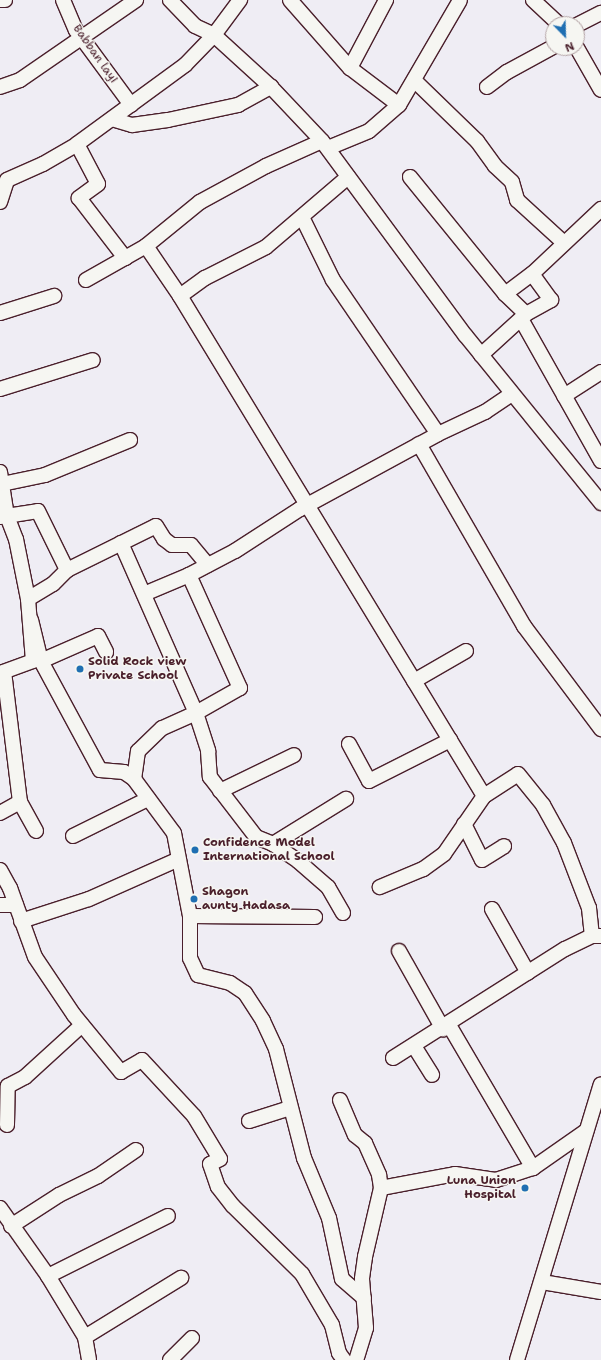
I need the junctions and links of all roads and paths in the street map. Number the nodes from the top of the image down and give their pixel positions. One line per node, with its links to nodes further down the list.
1 (0, 0): 2 (street)
2 (5, 0)
3 (63, 0): 15 (street, Babban layi)
4 (136, 0): 15 (street)
5 (170, 0): 14 (street)
6 (240, 0): 14 (street)
7 (290, 0): 18 (street)
8 (386, 0): 18 (street)
9 (460, 0): 19 (street)
10 (533, 0): 12 (street)
11 (601, 13): 13 (street)
12 (550, 16)
13 (585, 21)
14 (214, 35): 21 (street); 24 (street)
15 (82, 36): 20 (street); 24 (street, Babban layi)
16 (545, 51): 22 (street)
17 (582, 56): 23 (street)
18 (350, 68): 25 (street)
19 (414, 80): 25 (street); 34 (street)
20 (0, 87)
21 (271, 87): 26 (street); 28 (street)
22 (487, 87)
23 (601, 90)
24 (131, 105): 26 (street)
25 (399, 106): 28 (street)
26 (112, 119): 27 (street)
27 (77, 144): 31 (street); 36 (street)
28 (325, 145): 29 (street); 35 (street)
29 (348, 177): 33 (street); 44 (street)
30 (410, 177): 39 (street)
31 (0, 202)
32 (601, 209): 34 (street)
33 (302, 217): 41 (street); 50 (street)
34 (563, 242): 37 (street)
35 (146, 246): 36 (street); 41 (street)
36 (125, 258): 38 (street)
37 (532, 274): 39 (street); 43 (street)
38 (86, 280)
39 (505, 294): 43 (street)
40 (54, 296): 42 (street)
41 (180, 296): 56 (street)
42 (0, 313)
43 (524, 317): 44 (street); 49 (street)
44 (481, 355): 48 (street)
45 (93, 360): 47 (street)
46 (601, 372): 49 (street)
47 (0, 389)
48 (512, 394): 50 (street); 55 (street)
49 (564, 396): 53 (street)
50 (438, 434): 52 (street)
51 (130, 440): 54 (street)
52 (418, 444): 56 (street); 71 (street)
53 (601, 461)
54 (1, 478): 57 (street)
55 (601, 503)
56 (307, 505): 59 (street); 69 (street)
57 (4, 517): 60 (street); 63 (street)
58 (121, 543): 59 (street); 60 (street); 62 (street)
59 (208, 565): 61 (street)
60 (67, 570): 63 (street)
61 (188, 575): 62 (street); 70 (street)
62 (144, 594): 70 (street)
63 (28, 599): 64 (street)
64 (31, 620): 67 (street); 68 (street)
65 (466, 651): 69 (street)
66 (106, 652): 67 (street)
67 (41, 661): 75 (street)
68 (2, 672): 80 (street)
69 (414, 681): 72 (street)
70 (196, 713): 75 (street); 76 (street)
71 (601, 729)
72 (450, 740): 73 (street); 77 (street)
73 (349, 744)
74 (294, 755): 76 (street)
75 (134, 779): 78 (street)
76 (220, 791): 85 (street)
77 (484, 796): 82 (street); 97 (street)
78 (148, 799): 84 (street); 87 (street)
79 (346, 799): 85 (street)
80 (20, 802): 81 (street); 83 (street)
81 (0, 814)
82 (464, 824): 86 (street); 89 (street)
83 (36, 831)
84 (73, 836)
85 (273, 844): 93 (street)
86 (504, 846)
87 (179, 859): 94 (street); 96 (street)
88 (0, 870): 91 (street)
89 (380, 887)
90 (0, 905): 91 (street)
91 (16, 906): 96 (street)
92 (492, 909): 99 (street)
93 (343, 913)
94 (190, 916): 95 (street); 107 (street)
95 (315, 917)
96 (22, 921): 100 (street)
97 (597, 936): 99 (street)
98 (399, 951): 101 (street)
99 (528, 973): 101 (street)
100 (82, 1025): 109 (street); 126 (street)
101 (446, 1027): 102 (street); 112 (street)
102 (414, 1046): 103 (street); 104 (street)
103 (393, 1058)
104 (432, 1075)
105 (601, 1084): 110 (street)
106 (340, 1100): 113 (street)
107 (290, 1108): 108 (street); 121 (street)
108 (249, 1121)
109 (7, 1125)
110 (586, 1131): 112 (street); 119 (street)
111 (136, 1150): 116 (street)
112 (533, 1168): 113 (street)
113 (381, 1188): 121 (street)
114 (0, 1208): 116 (street)
115 (168, 1216): 117 (street)
116 (11, 1226): 117 (street)
117 (48, 1276): 122 (street)
118 (181, 1278): 122 (street)
119 (542, 1282): 120 (street); 128 (street)
120 (601, 1292)
121 (364, 1298): 127 (street)
122 (85, 1338): 124 (street)
123 (192, 1338): 125 (street)
124 (89, 1360)
125 (170, 1360)
126 (344, 1360)
127 (356, 1360)
128 (517, 1360)

